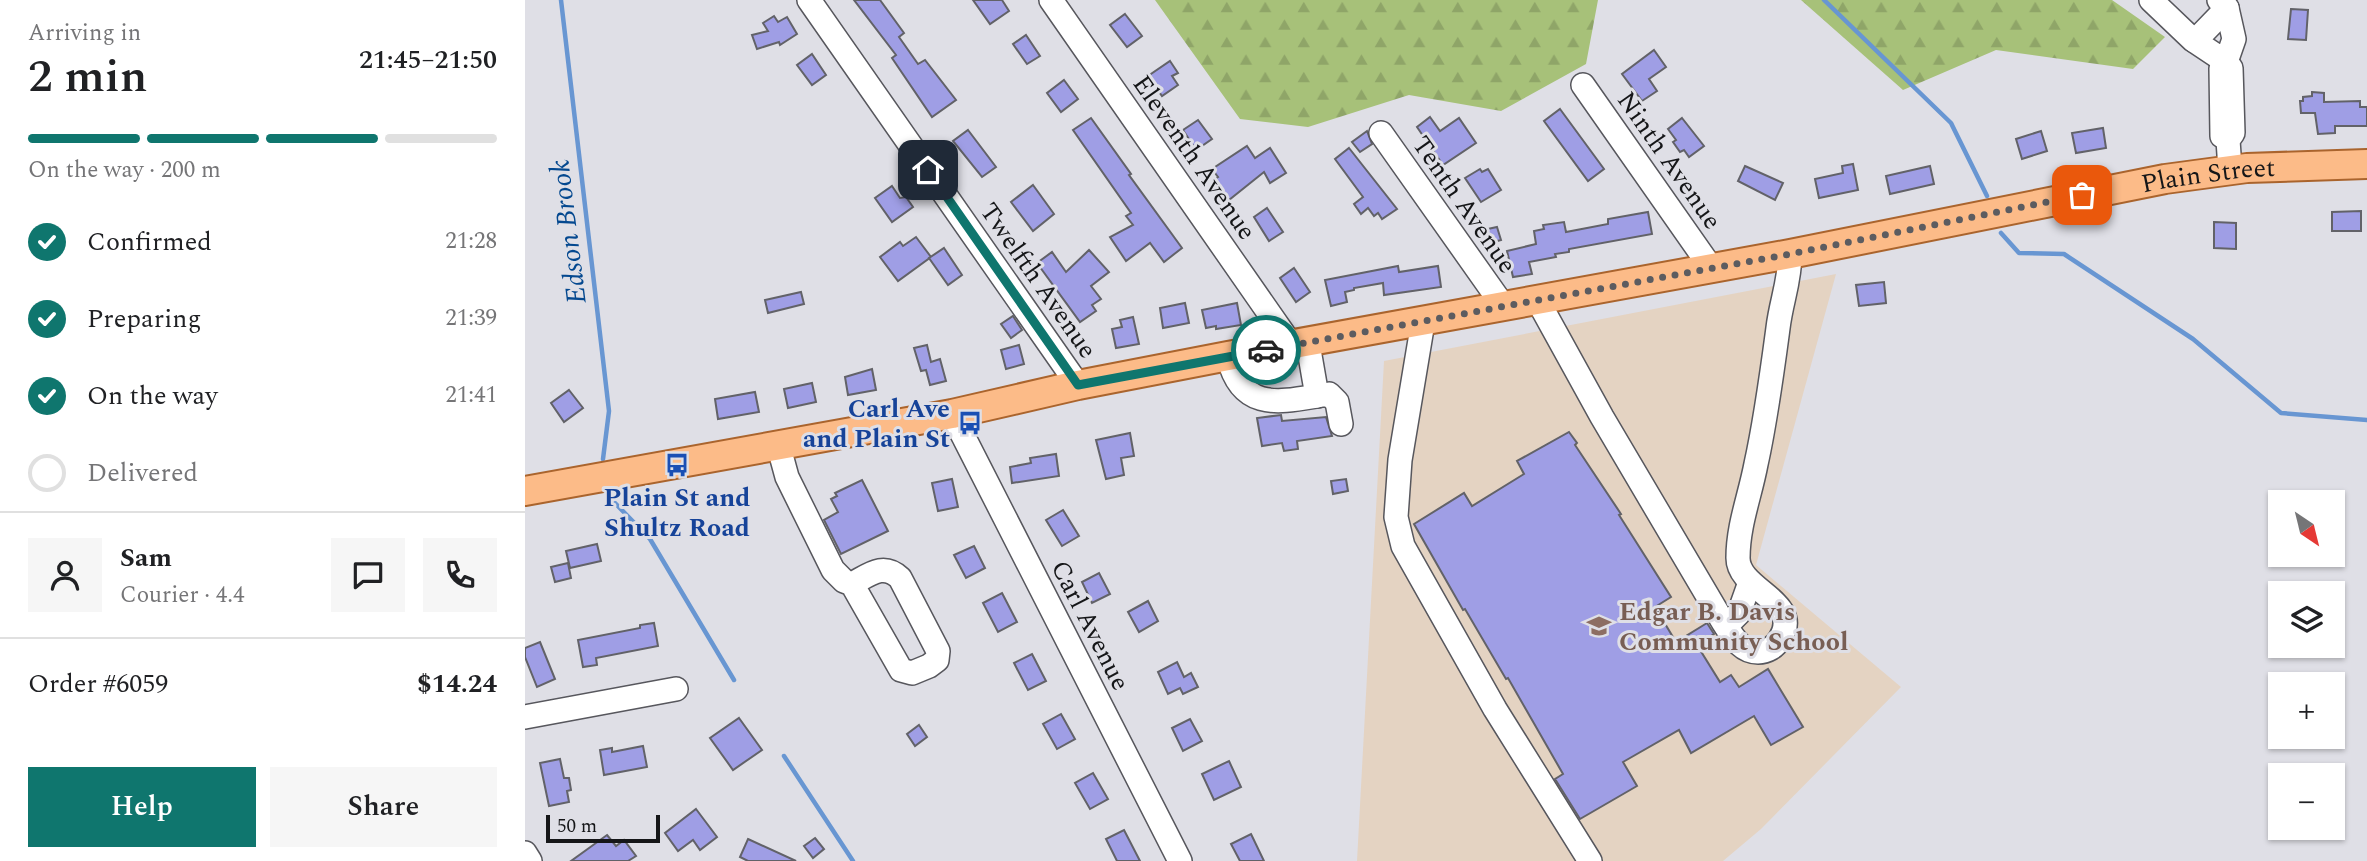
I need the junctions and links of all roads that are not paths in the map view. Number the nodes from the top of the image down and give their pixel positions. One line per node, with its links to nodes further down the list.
1 (809, 0): 18 (street, Twelfth Avenue)
2 (1051, 0): 16 (street, Eleventh Avenue)
3 (2151, 0): 5 (street)
4 (2223, 4): 5 (street); 6 (street)
5 (2195, 41): 6 (street)
6 (2226, 62): 10 (street)
7 (1583, 85): 12 (street, Ninth Avenue)
8 (1381, 132): 14 (street, Tenth Avenue)
9 (2367, 164): 10 (main road, Plain Street)
10 (2230, 169): 11 (main road, Plain Street)
11 (1790, 254): 12 (main road, Plain Street); 24 (street)
12 (1712, 269): 13 (main road, Plain Street)
13 (1538, 301): 14 (main road, Plain Street); 26 (street)
14 (1504, 307): 15 (main road, Plain Street)
15 (1423, 322): 16 (main road, Plain Street); 32 (street)
16 (1300, 345): 17 (main road, Plain Street); 19 (street)
17 (1228, 356): 18 (main road, Plain Street); 19 (street)
18 (1078, 385): 20 (main road, Plain Street)
19 (1317, 396): 21 (street)
20 (952, 414): 22 (main road, Plain Street); 31 (street, Carl Avenue)
21 (1341, 424)
22 (778, 444): 23 (main road, Plain Street); 25 (street)
23 (525, 491)
24 (1750, 582): 26 (street); 26 (street)
25 (852, 584)
26 (1726, 626)
27 (677, 689): 28 (street)
28 (525, 717)
29 (525, 853): 30 (street)
30 (530, 861)
31 (1180, 861)
32 (1590, 861)

